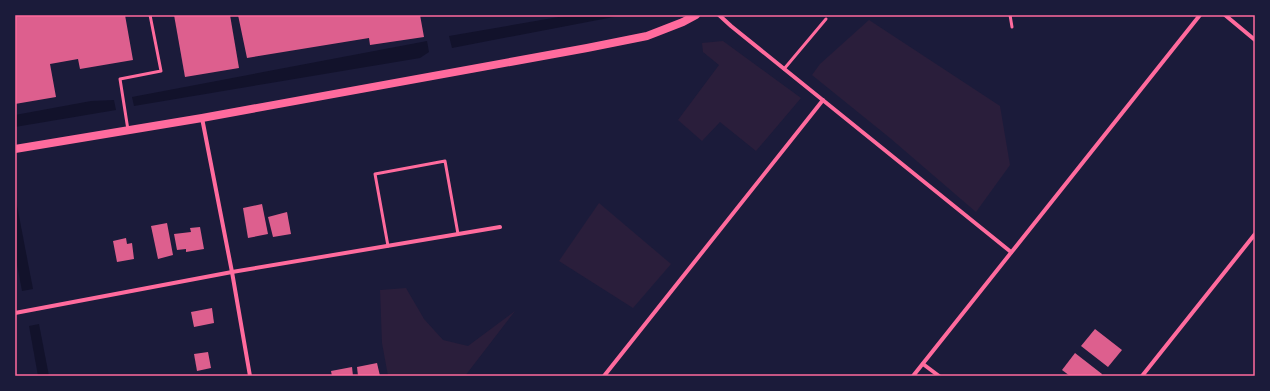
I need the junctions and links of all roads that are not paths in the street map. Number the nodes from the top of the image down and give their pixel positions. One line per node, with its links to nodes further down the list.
1 (150, 15): 13 (lane)
2 (696, 15): 12 (main road)
3 (719, 15): 10 (street)
4 (1010, 15): 8 (lane)
5 (1200, 15): 19 (street)
6 (1225, 15): 9 (street)
7 (826, 19): 10 (lane)
8 (1012, 27)
9 (1255, 40)
10 (784, 69): 11 (street)
11 (823, 100): 19 (street); 24 (street)
12 (202, 118): 13 (main road); 20 (street)
13 (128, 130): 14 (main road)
14 (15, 149)
15 (500, 227): 16 (street)
16 (458, 234): 18 (street); 18 (lane)
17 (1255, 234): 27 (street)
18 (388, 246): 20 (street)
19 (1011, 252): 22 (street)
20 (232, 272): 21 (street); 23 (street)
21 (15, 313)
22 (923, 364): 25 (street); 26 (street)
23 (250, 376)
24 (604, 376)
25 (913, 376)
26 (939, 376)
27 (1142, 376)

